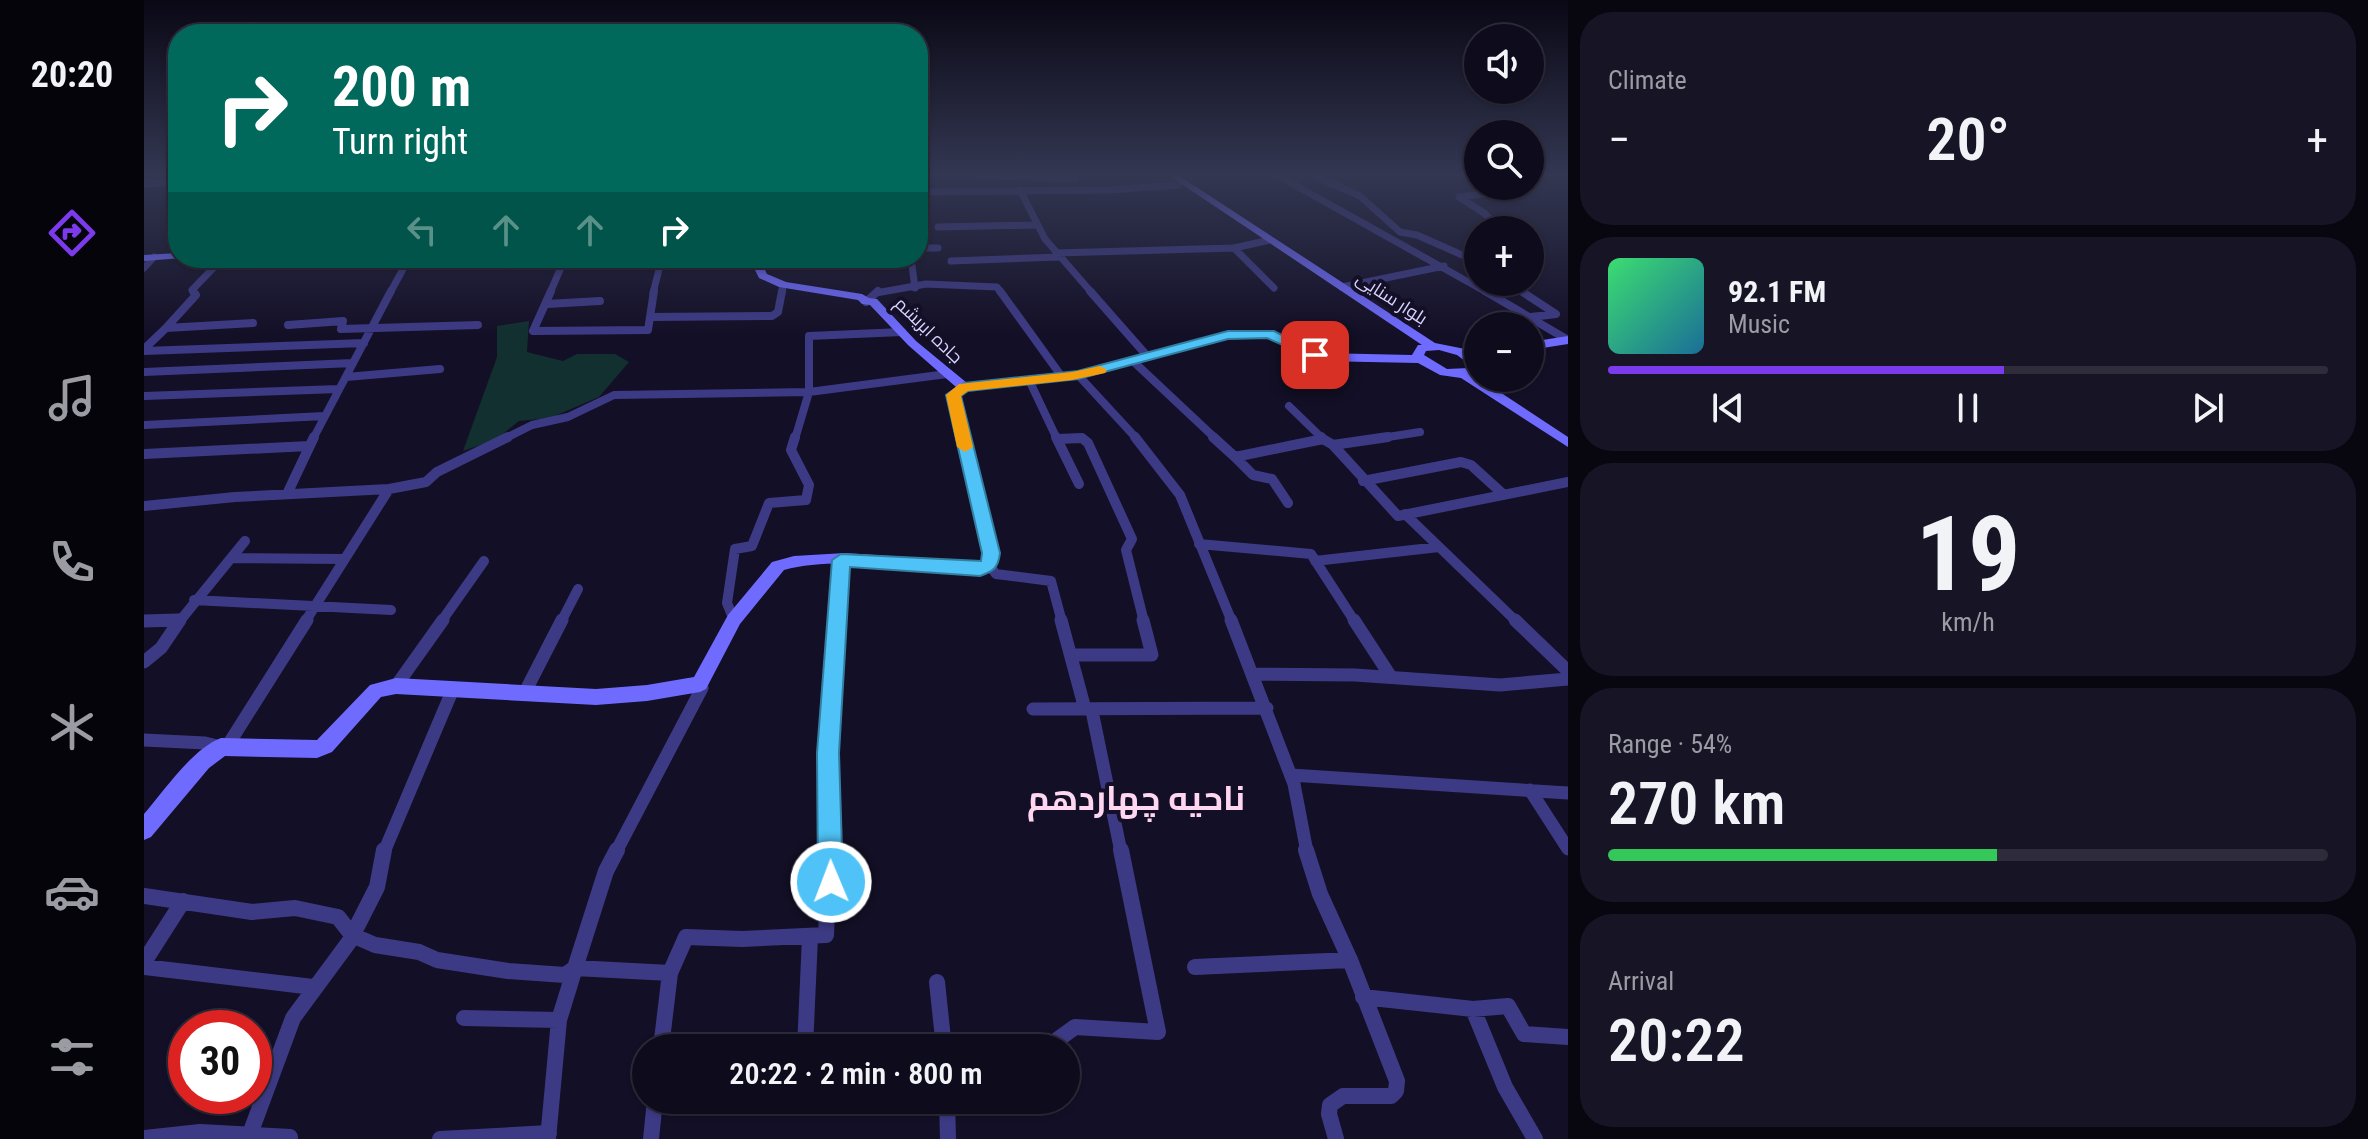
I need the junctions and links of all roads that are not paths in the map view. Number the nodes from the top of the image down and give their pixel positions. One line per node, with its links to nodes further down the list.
1 (1038, 228): 10 (street)
2 (1247, 228): 5 (main road, بلوار سنایی)
3 (1375, 228): 13 (street)
4 (1396, 228): 9 (street)
5 (1266, 241): 8 (street); 22 (main road, بلوار سنایی); 43 (main road, بلوار سنایی)
6 (928, 248): 7 (street)
7 (938, 248)
8 (1234, 248): 10 (street); 24 (street)
9 (1464, 253)
10 (1058, 255): 12 (street); 45 (street)
11 (149, 258): 14 (street)
12 (951, 261)
13 (1444, 266): 22 (street); 29 (street)
14 (144, 268)
15 (213, 268): 36 (street)
16 (404, 268): 37 (street)
17 (561, 268): 28 (street)
18 (660, 268): 31 (street)
19 (759, 268): 21 (main road)
20 (912, 268): 23 (street)
21 (783, 285): 27 (main road, جاده ابریشم); 31 (street)
22 (1342, 287): 43 (main road, بلوار سنایی)
23 (915, 288): 27 (street); 54 (street)
24 (1274, 288)
25 (1529, 296): 30 (street)
26 (600, 301): 28 (street)
27 (866, 302): 38 (main road, جاده ابریشم)
28 (547, 304): 31 (street)
29 (1522, 312)
30 (1544, 315)
31 (650, 317)
32 (253, 323): 36 (street)
33 (288, 325): 37 (street)
34 (478, 325): 37 (street)
35 (1544, 325): 39 (street)
36 (166, 328): 42 (street)
37 (371, 328): 40 (street)
38 (902, 332): 51 (main road, جاده ابریشم); 58 (street)
39 (1568, 340): 41 (main road)
40 (364, 343): 42 (street); 47 (street)
41 (1544, 344)
42 (144, 350)
43 (1425, 351): 44 (main road); 45 (main road, جاده ابریشم); 50 (main road)
44 (1464, 352)
45 (1148, 357): 46 (main road, جاده ابریشم)
46 (1134, 362): 52 (main road, جاده ابریشم); 73 (street)
47 (353, 363): 49 (street); 53 (street)
48 (440, 369): 53 (street)
49 (144, 372)
50 (1464, 373)
51 (947, 374): 56 (main road, جاده ابریشم); 58 (street)
52 (1078, 375): 54 (main road, جاده ابریشم); 84 (street)
53 (346, 377): 57 (street)
54 (1062, 377): 55 (main road, جاده ابریشم)
55 (1029, 380): 56 (main road, جاده ابریشم); 67 (street)
56 (964, 387): 91 (main road)
57 (339, 389): 61 (street); 63 (street)
58 (809, 392): 77 (street); 97 (street)
59 (1498, 392): 69 (main road)
60 (1501, 392): 66 (main road)
61 (144, 396)
62 (1289, 406): 68 (street)
63 (324, 416): 64 (street); 71 (street)
64 (144, 425)
65 (1420, 432): 70 (street)
66 (1568, 435)
67 (1057, 439): 76 (street); 99 (street)
68 (1323, 439): 70 (street); 73 (street)
69 (1568, 443)
70 (1333, 445): 74 (street)
71 (309, 446): 72 (street); 78 (street)
72 (144, 454)
73 (1235, 457): 80 (street)
74 (1363, 481): 79 (street); 82 (street)
75 (1568, 482): 79 (street)
76 (1079, 484)
77 (389, 489): 78 (street); 87 (street)
78 (287, 494): 81 (street)
79 (1504, 495): 82 (street)
80 (1288, 503)
81 (144, 506)
82 (1405, 514): 85 (street)
83 (245, 541): 86 (street)
84 (1199, 544): 90 (street); 102 (street)
85 (1439, 547): 90 (street); 101 (street)
86 (233, 558): 87 (street); 93 (street)
87 (344, 559): 94 (street)
88 (841, 560): 91 (main road); 97 (main road); 122 (street)
89 (484, 561): 106 (street)
90 (1315, 561): 103 (street)
91 (989, 565): 99 (street)
92 (578, 589): 108 (street)
93 (194, 600): 94 (street); 96 (street)
94 (316, 605): 95 (street); 113 (street)
95 (391, 610)
96 (178, 620): 98 (street); 100 (street)
97 (734, 620): 105 (main road)
98 (144, 621)
99 (1071, 655): 111 (street)
100 (144, 662)
101 (1568, 671)
102 (1252, 674): 103 (street); 109 (street)
103 (1391, 677): 104 (street)
104 (1568, 679)
105 (700, 684): 108 (main road); 126 (street)
106 (396, 686): 107 (main road); 113 (main road)
107 (453, 689): 108 (main road); 121 (street)
108 (525, 692)
109 (1267, 708): 111 (street); 114 (street)
110 (1033, 709): 111 (street)
111 (1089, 710): 137 (street)
112 (144, 740): 113 (street)
113 (224, 746): 117 (main road)
114 (1291, 775): 115 (street); 123 (street)
115 (1530, 790): 116 (street); 118 (street)
116 (1568, 793)
117 (144, 830)
118 (1568, 849)
119 (144, 896): 120 (street)
120 (183, 901): 121 (street); 124 (street)
121 (352, 935): 126 (street); 129 (street)
122 (810, 937): 127 (street); 135 (street)
123 (1350, 960): 125 (street); 130 (street)
124 (144, 964): 129 (street)
125 (1195, 967)
126 (575, 968): 127 (street); 133 (street)
127 (670, 973): 134 (street)
128 (937, 982): 136 (street)
129 (313, 987): 141 (street)
130 (1363, 997): 131 (street); 149 (street)
131 (1473, 1009): 138 (street); 150 (street)
132 (464, 1018): 133 (street)
133 (559, 1020): 143 (street)
134 (663, 1034)
135 (806, 1034)
136 (943, 1034)
137 (1065, 1034)
138 (1568, 1037)
139 (654, 1114): 147 (street)
140 (947, 1114): 148 (street)
141 (250, 1134): 142 (street); 144 (street)
142 (198, 1136): 145 (street)
143 (548, 1136): 146 (street)
144 (290, 1137)
145 (144, 1138)
146 (440, 1139)
147 (651, 1139)
148 (948, 1139)
149 (1336, 1139)
150 (1535, 1139)

